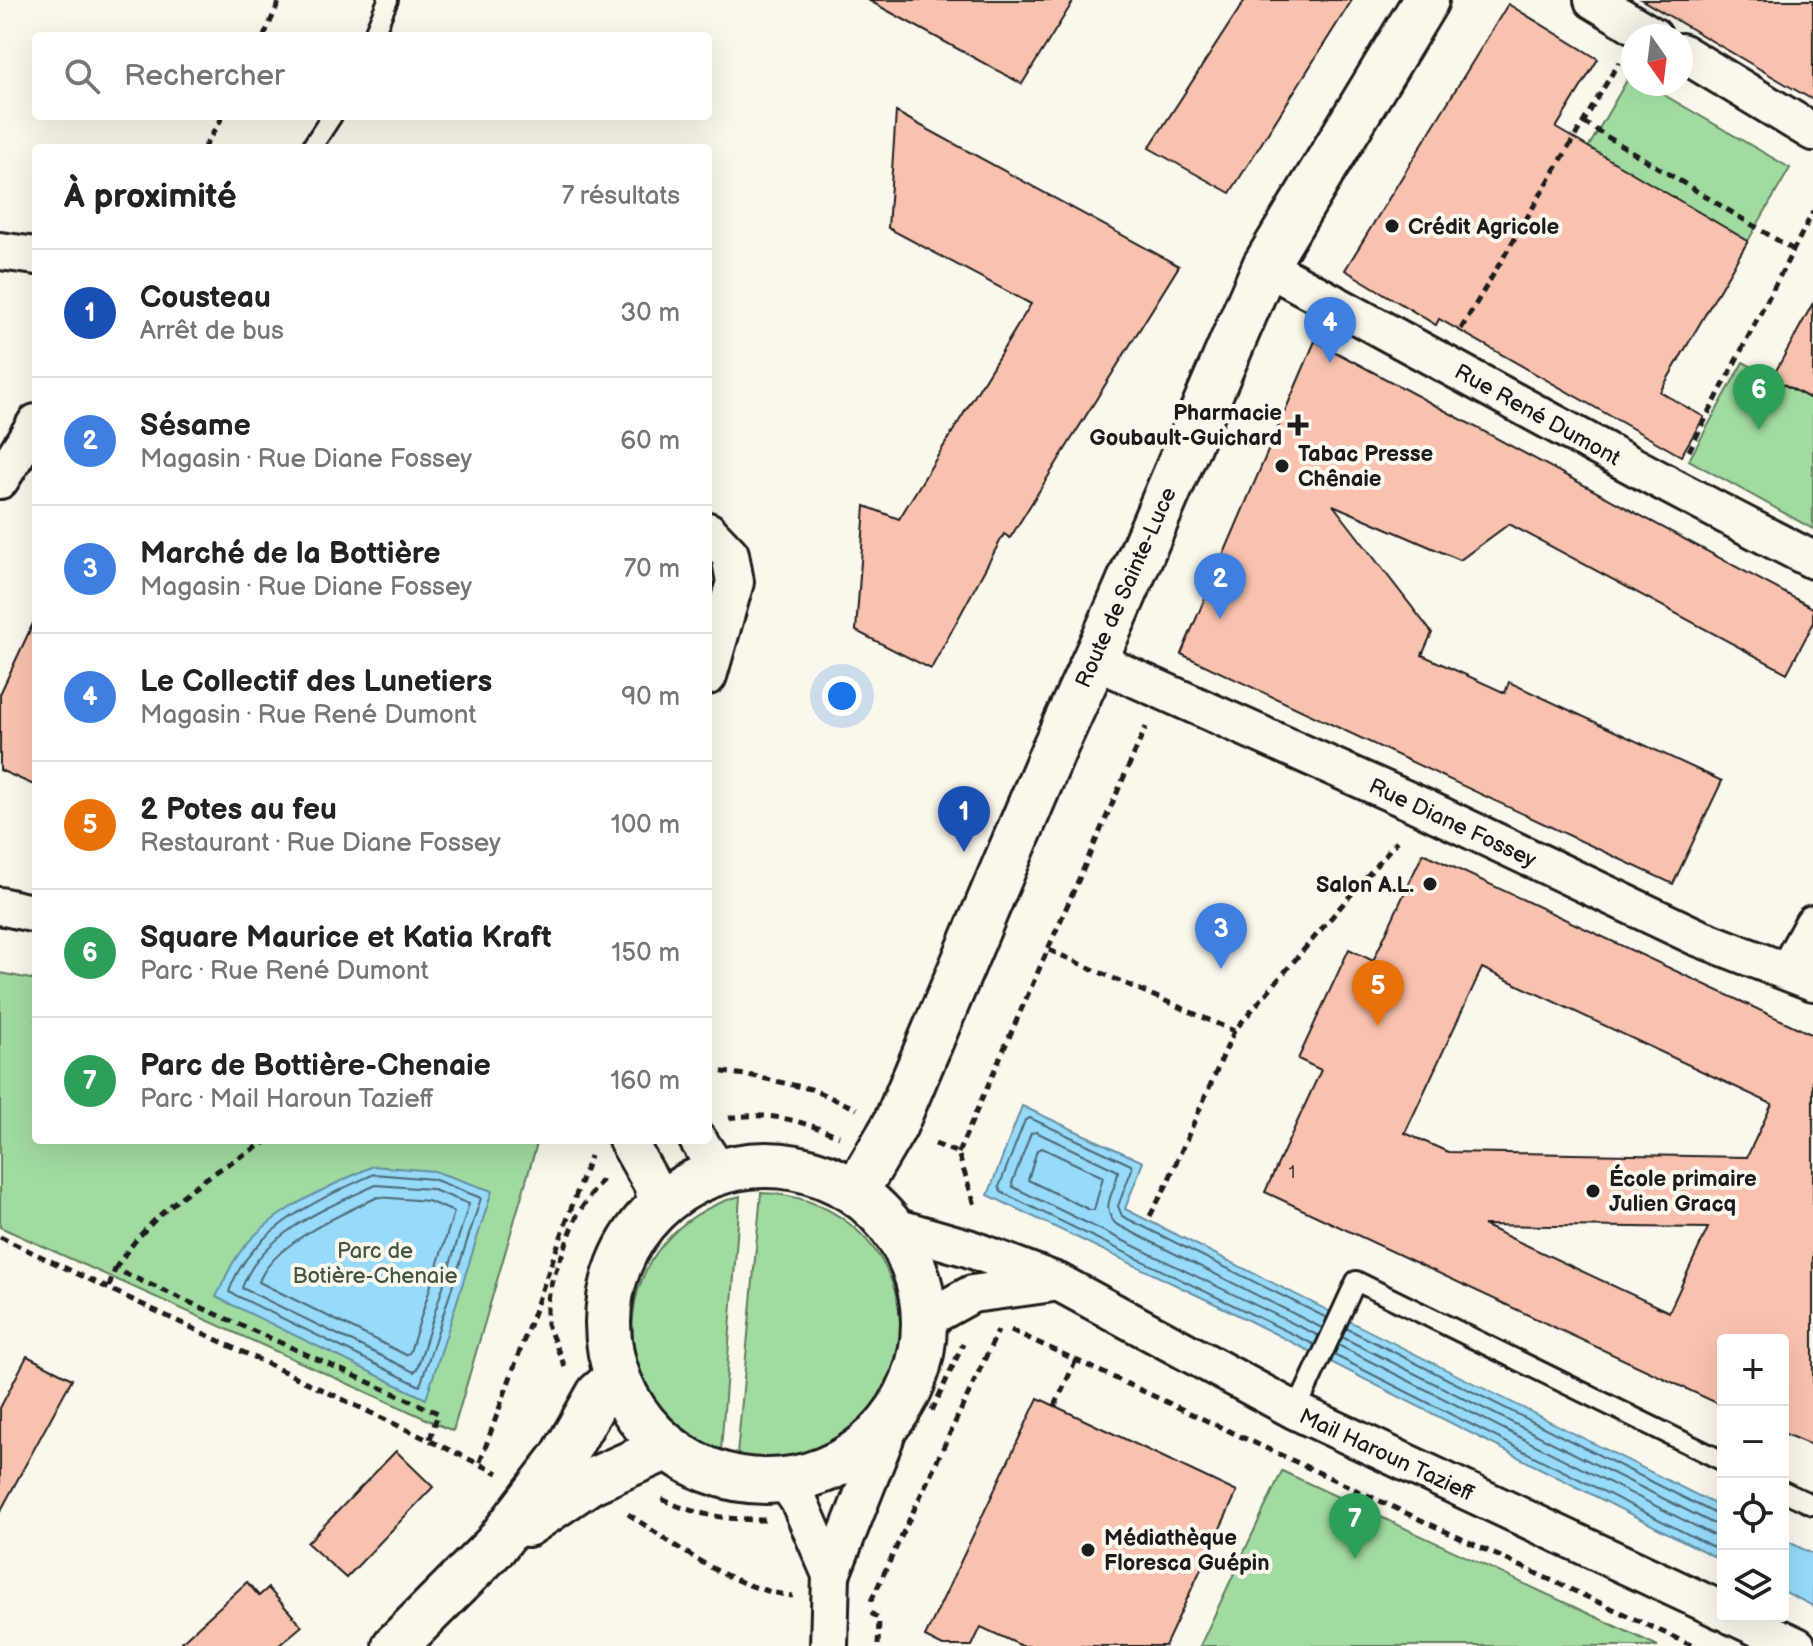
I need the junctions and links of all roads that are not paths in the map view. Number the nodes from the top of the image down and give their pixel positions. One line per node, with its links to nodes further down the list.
1 (388, 0): 5 (lane)
2 (1426, 0): 12 (street, Route de Sainte-Luce)
3 (1593, 0): 4 (street)
4 (1621, 27)
5 (375, 32)
6 (1693, 59): 8 (street)
7 (329, 120): 9 (lane)
8 (1813, 132)
9 (314, 144)
10 (0, 251): 11 (street)
11 (32, 255)
12 (1265, 266): 16 (street, Rue René Dumont); 17 (street, Route de Sainte-Luce)
13 (32, 429): 14 (street)
14 (0, 480)
15 (712, 535): 18 (street)
16 (1813, 560)
17 (1094, 660): 22 (street, Rue Diane Fossey); 25 (street, Route de Sainte-Luce)
18 (712, 662)
19 (0, 906): 20 (street)
20 (32, 913)
21 (1813, 924): 22 (street)
22 (1800, 976)
23 (713, 1143): 25 (street); 26 (street)
24 (630, 1146): 26 (street)
25 (856, 1191): 27 (street)
26 (659, 1209): 30 (street)
27 (895, 1227): 28 (street, Mail Haroun Tazieff); 29 (street)
28 (1058, 1282): 29 (street); 31 (street, Mail Haroun Tazieff)
29 (925, 1320): 32 (street)
30 (617, 1378): 33 (street); 38 (street)
31 (1296, 1411): 34 (lane); 40 (street, Mail Haroun Tazieff)
32 (910, 1419): 35 (street); 39 (street)
33 (668, 1447): 35 (street); 38 (street)
34 (1717, 1458)
35 (784, 1479): 39 (street)
36 (1789, 1494): 37 (lane)
37 (1813, 1505)
38 (495, 1546): 42 (street)
39 (831, 1588): 43 (street)
40 (1717, 1608)
41 (1746, 1622): 44 (street)
42 (395, 1646)
43 (829, 1646)
44 (1797, 1646)

